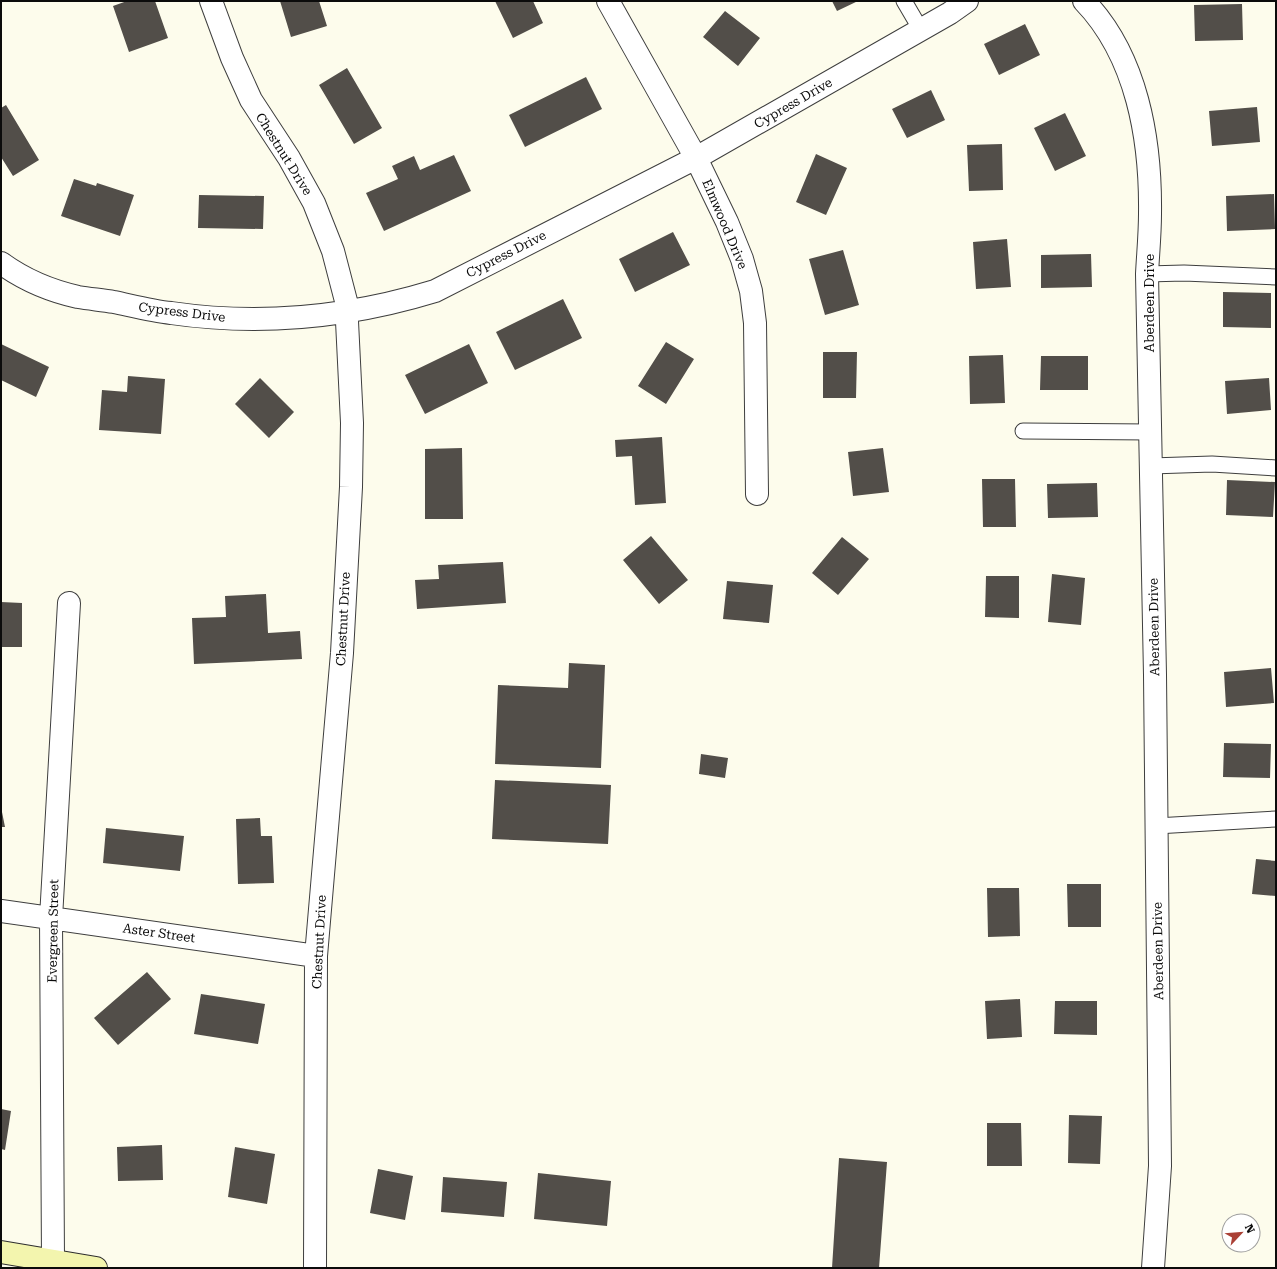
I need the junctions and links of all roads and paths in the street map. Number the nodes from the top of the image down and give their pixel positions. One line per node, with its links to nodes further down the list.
1 (211, 1): 11 (street, Chestnut Drive)
2 (608, 1): 7 (street, Elmwood Drive)
3 (904, 1): 6 (lane)
4 (967, 1): 6 (street, Cypress Drive)
5 (1084, 1): 9 (street, Aberdeen Drive)
6 (921, 30): 7 (street, Cypress Drive)
7 (696, 158): 11 (street, Cypress Drive); 16 (street, Elmwood Drive)
8 (1, 263): 11 (street, Cypress Drive)
9 (1147, 274): 10 (lane); 13 (street, Aberdeen Drive)
10 (1276, 277)
11 (347, 312): 22 (street, Chestnut Drive)
12 (1023, 431): 13 (lane)
13 (1150, 432): 14 (street, Aberdeen Drive)
14 (1151, 466): 15 (lane); 19 (street, Aberdeen Drive)
15 (1276, 468)
16 (757, 494)
17 (69, 603): 21 (street, Evergreen Street)
18 (1276, 819): 19 (lane)
19 (1156, 826): 27 (street, Aberdeen Drive)
20 (1, 911): 21 (street, Aster Street)
21 (51, 918): 22 (street, Aster Street); 24 (street, Evergreen Street)
22 (316, 956): 26 (street, Chestnut Drive)
23 (1, 1252): 24 (main road)
24 (53, 1260): 25 (main road)
25 (96, 1268)
26 (315, 1268)
27 (1153, 1268)

